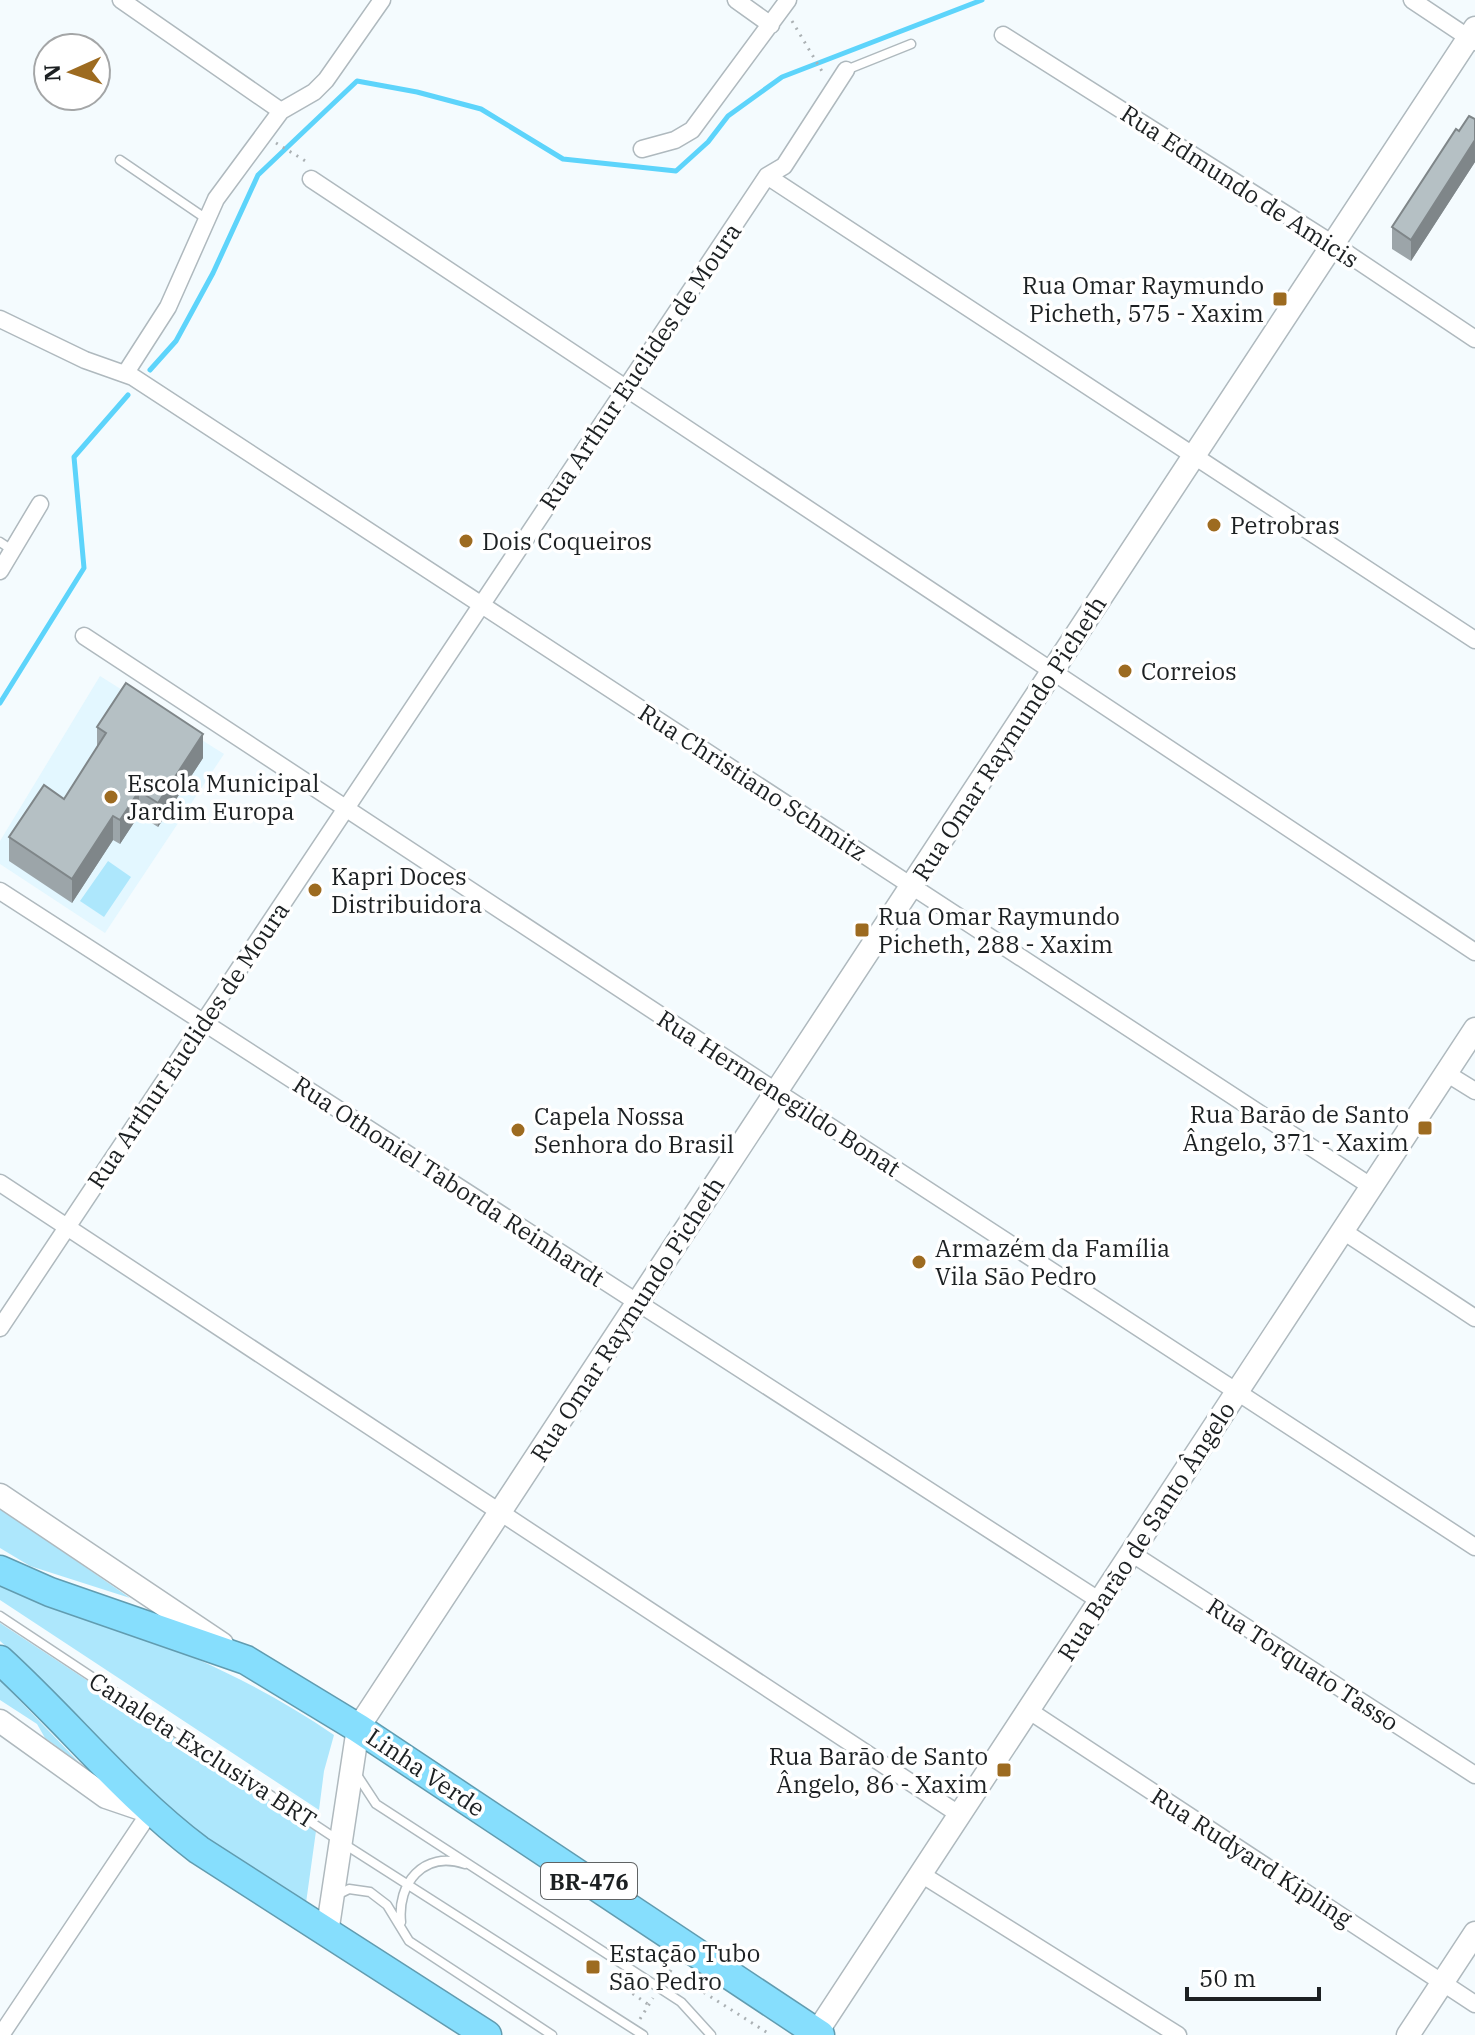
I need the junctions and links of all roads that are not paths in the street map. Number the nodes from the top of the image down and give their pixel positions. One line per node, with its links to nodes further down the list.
1 (121, 0): 11 (street)
2 (382, 0): 11 (street)
3 (736, 0): 6 (street)
4 (1412, 0): 8 (street)
5 (785, 5): 6 (street)
6 (771, 25): 12 (street)
7 (1003, 35): 17 (street, Rua Edmundo de Amicis)
8 (1473, 36): 17 (main road, Rua Omar Raymundo Picheth)
9 (911, 44): 10 (lane)
10 (846, 70): 15 (street, Rua Arthur Euclides de Moura)
11 (281, 111): 16 (street)
12 (642, 149)
13 (120, 160): 16 (lane)
14 (310, 171): 21 (street)
15 (767, 176): 21 (street, Rua Arthur Euclides de Moura); 22 (street)
16 (209, 221): 20 (street)
17 (1333, 244): 19 (street, Rua Edmundo de Amicis); 22 (main road, Rua Omar Raymundo Picheth)
18 (0, 319): 20 (street, Rua Christiano Schmitz)
19 (1475, 339)
20 (129, 376): 26 (street, Rua Christiano Schmitz)
21 (626, 388): 26 (street, Rua Arthur Euclides de Moura); 29 (street)
22 (1194, 456): 28 (street); 29 (main road, Rua Omar Raymundo Picheth)
23 (40, 504): 24 (street)
24 (6, 546): 25 (street)
25 (0, 571)
26 (481, 605): 30 (street, Rua Arthur Euclides de Moura); 31 (street, Rua Christiano Schmitz)
27 (84, 636): 30 (street, Rua Hermenegildo Bonat)
28 (1475, 640)
29 (1053, 672): 31 (main road, Rua Omar Raymundo Picheth); 33 (street)
30 (346, 809): 34 (street, Rua Arthur Euclides de Moura); 38 (street, Rua Hermenegildo Bonat)
31 (912, 886): 38 (main road, Rua Omar Raymundo Picheth); 40 (street, Rua Christiano Schmitz)
32 (0, 891): 34 (street, Rua Othoniel Taborda Reinhardt)
33 (1475, 952)
34 (203, 1023): 41 (street, Rua Arthur Euclides de Moura); 43 (street, Rua Othoniel Taborda Reinhardt)
35 (1475, 1029): 36 (main road, Rua Barão de Santo Ângelo)
36 (1446, 1073): 37 (street); 40 (main road, Rua Barão de Santo Ângelo)
37 (1475, 1091)
38 (777, 1092): 43 (main road, Rua Omar Raymundo Picheth); 46 (street, Rua Hermenegildo Bonat)
39 (0, 1183): 41 (street)
40 (1372, 1187): 42 (main road, Rua Barão de Santo Ângelo)
41 (67, 1228): 45 (street, Rua Arthur Euclides de Moura); 48 (street)
42 (1343, 1231): 44 (street); 46 (main road, Rua Barão de Santo Ângelo)
43 (638, 1303): 48 (main road, Rua Omar Raymundo Picheth); 52 (street, Rua Othoniel Taborda Reinhardt)
44 (1475, 1318)
45 (0, 1328)
46 (1237, 1392): 49 (street, Rua Hermenegildo Bonat); 50 (main road, Rua Barão de Santo Ângelo)
47 (0, 1495): 55 (main road)
48 (500, 1512): 58 (main road, Rua Omar Raymundo Picheth); 62 (street)
49 (1475, 1547)
50 (1131, 1553): 52 (main road, Rua Barão de Santo Ângelo); 60 (street, Rua Torquato Tasso)
51 (0, 1570): 55 (highway, Linha Verde / BR-476)
52 (1100, 1601): 56 (main road, Rua Barão de Santo Ângelo)
53 (0, 1616): 63 (lane, Canaleta Exclusiva BRT)
54 (0, 1660): 61 (highway)
55 (246, 1660): 58 (highway, Linha Verde / BR-476)
56 (1028, 1710): 62 (main road, Rua Barão de Santo Ângelo); 71 (street, Rua Rudyard Kipling)
57 (0, 1721): 61 (main road)
58 (358, 1728): 59 (main road); 73 (highway, Linha Verde / BR-476)
59 (352, 1767): 63 (main road); 64 (lane)
60 (1475, 1775)
61 (150, 1812): 69 (highway); 74 (street)
62 (960, 1815): 65 (main road, Rua Barão de Santo Ângelo)
63 (341, 1842): 66 (lane, Canaleta Exclusiva BRT); 67 (main road)
64 (474, 1868): 66 (lane); 78 (lane)
65 (921, 1874): 73 (main road, Rua Barão de Santo Ângelo); 79 (street)
66 (407, 1883): 68 (lane); 77 (lane, Canaleta Exclusiva BRT)
67 (333, 1897): 68 (lane); 69 (main road)
68 (401, 1927): 76 (lane)
69 (327, 1933): 75 (highway)
70 (1475, 1933): 71 (main road)
71 (1443, 1982): 72 (street, Rua Rudyard Kipling); 80 (main road)
72 (1475, 2004)
73 (817, 2034)
74 (1, 2035)
75 (487, 2035)
76 (552, 2035)
77 (643, 2035)
78 (708, 2035)
79 (1178, 2035)
80 (1408, 2035)

